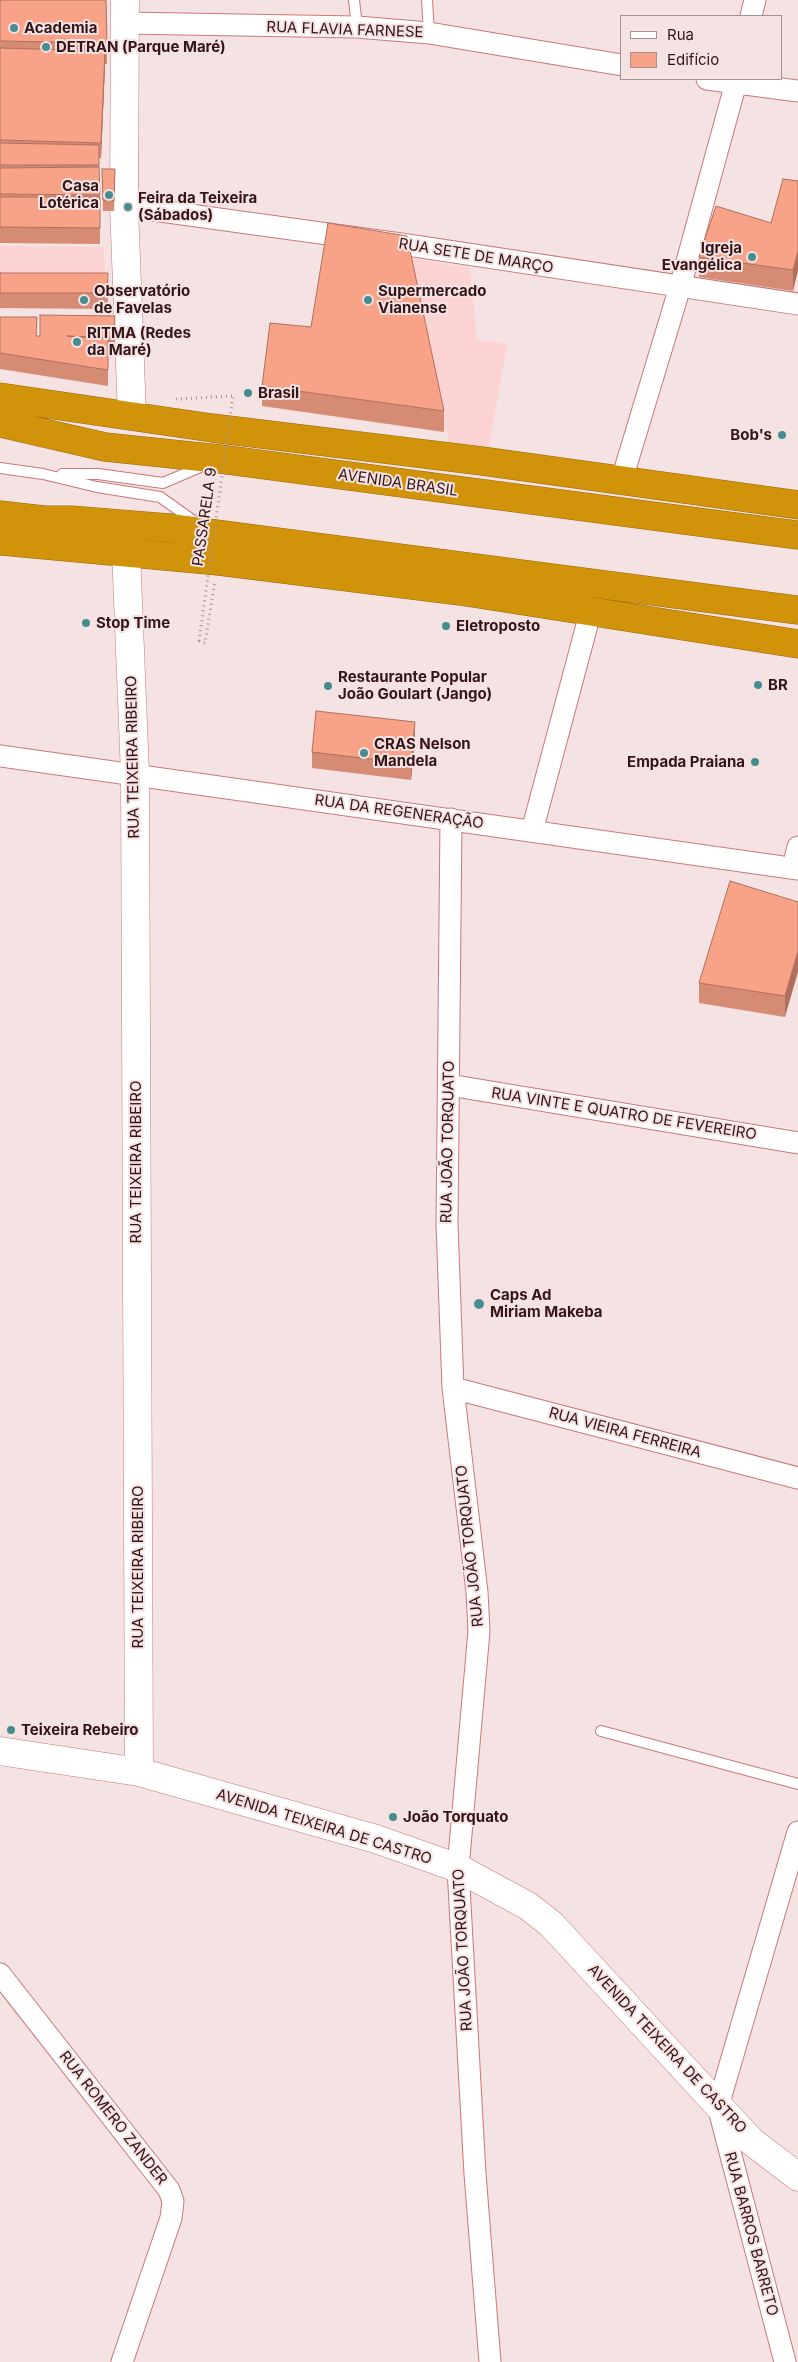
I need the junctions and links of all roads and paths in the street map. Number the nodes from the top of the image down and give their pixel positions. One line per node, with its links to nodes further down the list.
1 (354, 0): 6 (lane)
2 (427, 0): 7 (lane)
3 (755, 0): 5 (street)
4 (125, 11): 6 (street, RUA FLAVIA FARNESE); 12 (street)
5 (751, 15)
6 (357, 27): 7 (street, RUA FLAVIA FARNESE)
7 (429, 33): 8 (street, RUA FLAVIA FARNESE)
8 (620, 65)
9 (722, 80): 10 (street)
10 (736, 81): 11 (street); 13 (street)
11 (798, 91)
12 (124, 206): 13 (street, RUA SETE DE MARÇO); 17 (street)
13 (680, 287): 14 (street, RUA SETE DE MARÇO); 23 (street)
14 (798, 304)
15 (233, 396): 31 (path, PASSARELA 9, bridge)
16 (0, 397): 17 (highway, AVENIDA BRASIL)
17 (132, 415): 20 (highway, AVENIDA BRASIL)
18 (0, 423): 19 (highway, AVENIDA BRASIL)
19 (220, 459): 22 (lane); 25 (highway, AVENIDA BRASIL)
20 (482, 460): 23 (highway, AVENIDA BRASIL); 25 (highway)
21 (0, 468): 22 (lane)
22 (43, 474): 27 (lane)
23 (622, 479): 24 (highway, AVENIDA BRASIL)
24 (798, 505)
25 (633, 514): 28 (highway, AVENIDA BRASIL)
26 (0, 515): 27 (highway)
27 (211, 533): 34 (highway)
28 (798, 535)
29 (0, 541): 30 (highway)
30 (126, 551): 31 (highway); 38 (street, RUA TEIXEIRA RIBEIRO)
31 (218, 561): 32 (highway)
32 (460, 591): 33 (highway); 35 (highway)
33 (591, 610): 36 (highway); 40 (street)
34 (798, 610)
35 (798, 626)
36 (798, 644)
37 (0, 756): 38 (street, RUA DA REGENERAÇÃO)
38 (135, 774): 39 (street, RUA DA REGENERAÇÃO); 49 (street, RUA TEIXEIRA RIBEIRO)
39 (450, 819): 40 (street, RUA DA REGENERAÇÃO); 43 (street, RUA JOÃO TORQUATO)
40 (532, 831): 42 (street, RUA DA REGENERAÇÃO)
41 (798, 847): 42 (street)
42 (796, 868)
43 (449, 1085): 44 (street, RUA VINTE E QUATRO DE FEVEREIRO); 45 (street, RUA JOÃO TORQUATO)
44 (798, 1143)
45 (453, 1388): 46 (street, RUA VIEIRA FERREIRA); 52 (street, RUA JOÃO TORQUATO)
46 (798, 1478)
47 (601, 1731): 50 (lane)
48 (0, 1751): 49 (street, AVENIDA TEIXEIRA DE CASTRO)
49 (139, 1772): 52 (street, AVENIDA TEIXEIRA DE CASTRO)
50 (798, 1784)
51 (798, 1832): 54 (street)
52 (458, 1868): 54 (street, AVENIDA TEIXEIRA DE CASTRO); 57 (street, RUA JOÃO TORQUATO)
53 (0, 1974): 56 (street, RUA ROMERO ZANDER)
54 (718, 2106): 55 (street, AVENIDA TEIXEIRA DE CASTRO); 58 (street, RUA BARROS BARRETO)
55 (798, 2176)
56 (122, 2362)
57 (490, 2362)
58 (785, 2362)

